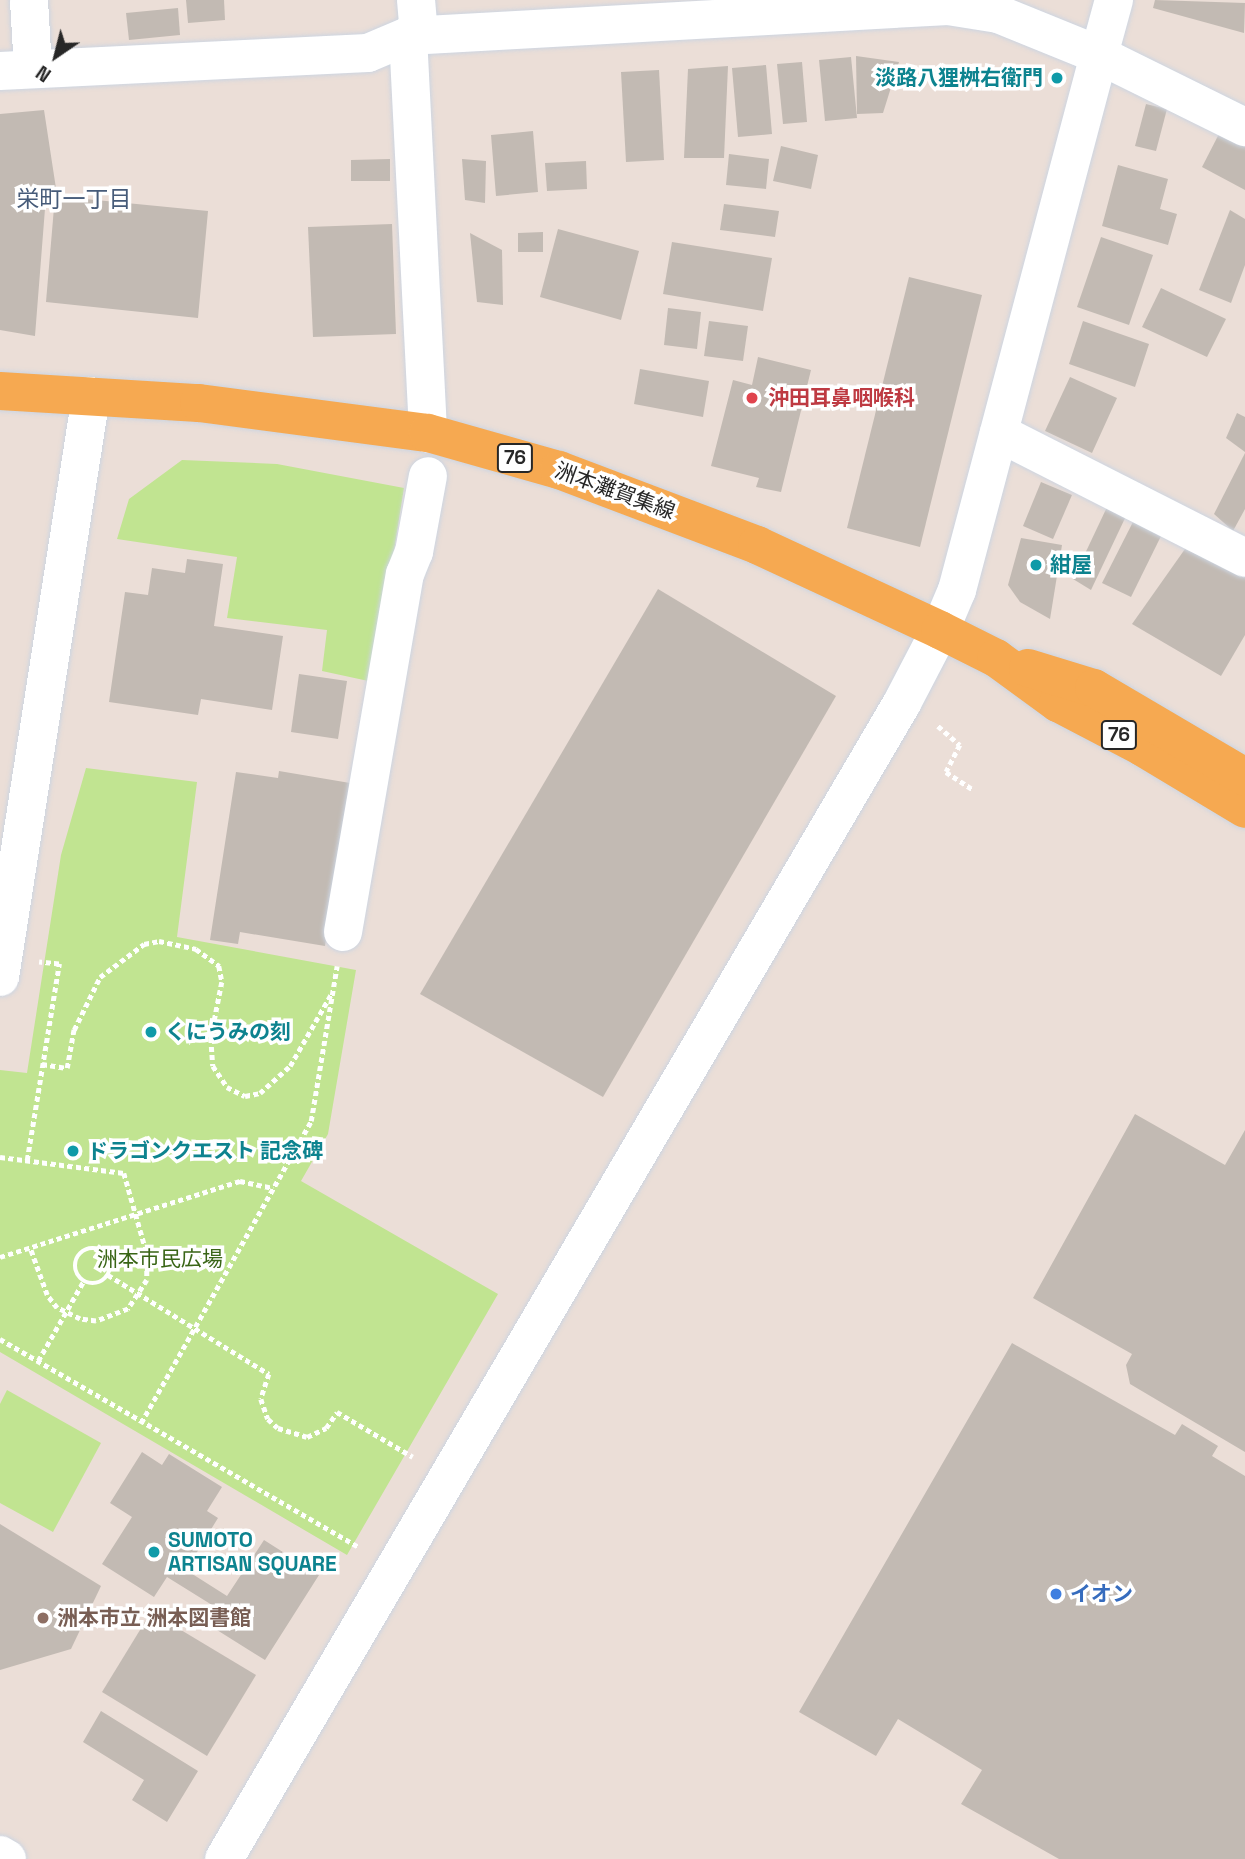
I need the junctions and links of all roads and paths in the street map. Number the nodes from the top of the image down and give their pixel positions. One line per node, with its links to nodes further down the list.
1 (29, 0): 5 (street)
2 (1114, 0): 4 (street)
3 (414, 24): 4 (street); 5 (street); 9 (street)
4 (1099, 55): 6 (street); 10 (street)
5 (17, 70)
6 (1245, 127)
7 (0, 391): 8 (main road, 洲本灘賀集線 / 76)
8 (91, 396): 9 (main road, 洲本灘賀集線 / 76); 21 (street)
9 (428, 433): 13 (main road, 洲本灘賀集線 / 76)
10 (999, 433): 12 (street); 13 (street)
11 (428, 476): 19 (street)
12 (1245, 558)
13 (940, 630): 14 (main road, 洲本灘賀集線 / 76); 41 (street)
14 (996, 658): 16 (main road, 洲本灘賀集線 / 76); 18 (main road, 洲本灘賀集線 / 76)
15 (938, 726): 17 (path)
16 (1245, 777)
17 (972, 789)
18 (1245, 809)
19 (342, 932)
20 (34, 961): 22 (path)
21 (0, 977)
22 (43, 1064): 24 (path); 25 (path)
23 (0, 1157): 24 (path)
24 (27, 1160): 26 (path)
25 (273, 1188): 26 (path); 33 (path)
26 (136, 1214): 27 (path); 31 (path)
27 (30, 1248): 28 (path); 32 (path)
28 (0, 1257)
29 (108, 1275): 30 (path); 30 (path); 31 (path)
30 (83, 1282): 32 (path)
31 (140, 1294): 32 (path); 33 (path)
32 (65, 1313): 35 (path)
33 (194, 1328): 36 (path); 37 (path)
34 (0, 1339): 35 (path)
35 (38, 1362): 36 (path)
36 (141, 1423): 38 (path)
37 (413, 1457)
38 (360, 1548)
39 (0, 1855): 40 (street)
40 (7, 1859)
41 (224, 1859)

